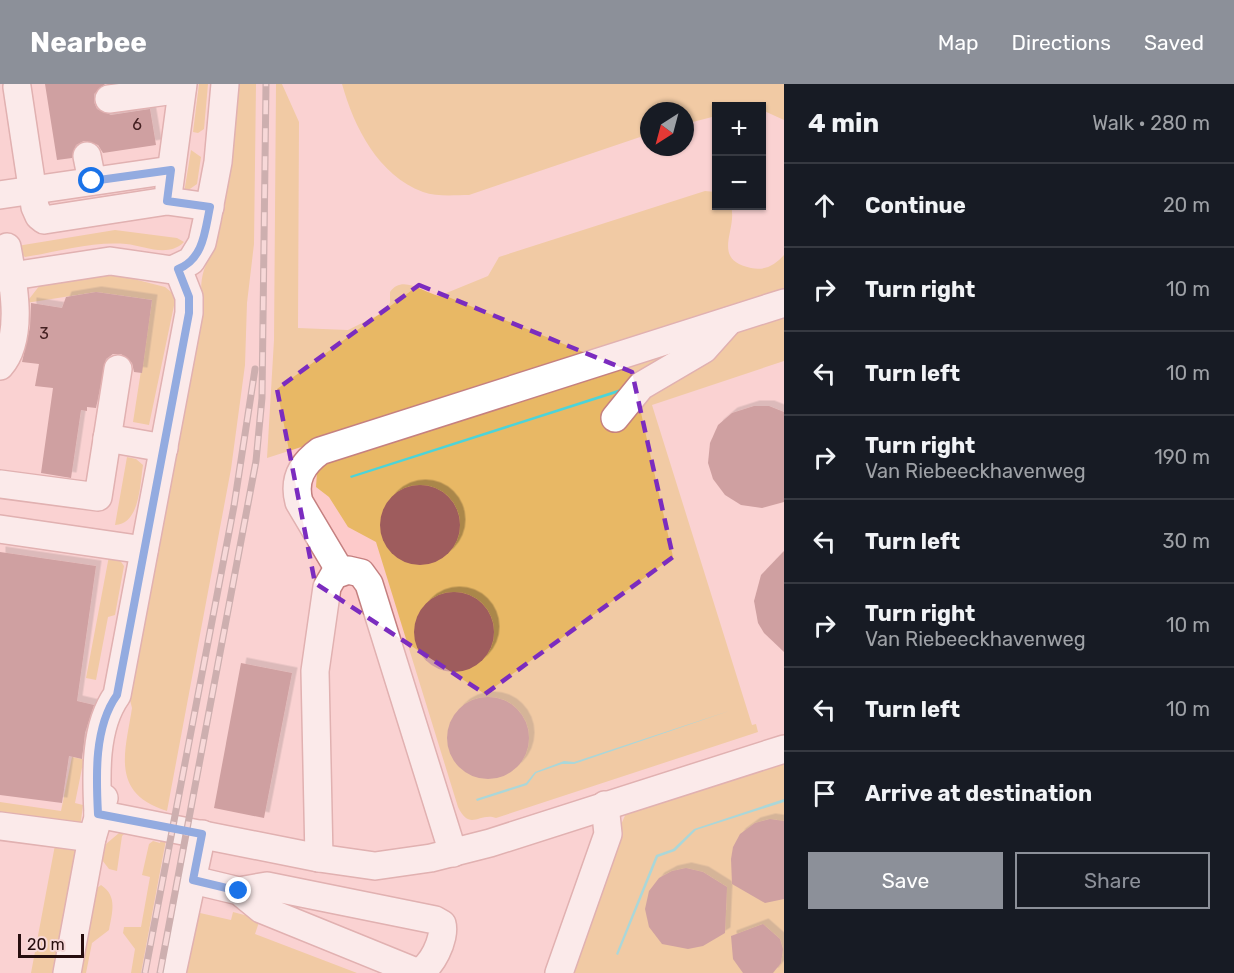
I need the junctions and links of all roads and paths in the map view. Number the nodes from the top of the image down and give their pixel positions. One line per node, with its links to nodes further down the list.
1 (225, 84): 6 (street)
2 (17, 87): 8 (street)
3 (183, 87): 4 (street); 5 (street)
4 (109, 99)
5 (175, 141): 6 (street); 7 (street)
6 (220, 144): 11 (street)
7 (171, 170): 8 (street); 10 (street)
8 (32, 190): 9 (street); 10 (street)
9 (0, 195)
10 (167, 201): 11 (street)
11 (210, 207): 13 (street)
12 (7, 247): 14 (street)
13 (178, 269): 14 (street); 21 (street)
14 (6, 277): 17 (street)
15 (784, 303): 16 (street)
16 (730, 320): 19 (street); 25 (street)
17 (0, 366)
18 (118, 369): 20 (street)
19 (615, 418)
20 (107, 438): 21 (street); 22 (street)
21 (164, 448): 24 (street)
22 (0, 484)
23 (0, 529): 24 (street)
24 (144, 550): 29 (street)
25 (340, 571): 31 (street); 32 (street)
26 (784, 748): 27 (street)
27 (606, 805): 31 (street); 37 (street)
28 (0, 826): 29 (street)
29 (95, 826): 30 (street); 35 (street)
30 (202, 834): 32 (street); 33 (street)
31 (453, 853): 32 (street)
32 (319, 858)
33 (193, 880): 34 (street); 36 (street)
34 (239, 891): 34 (street)
35 (67, 973)
36 (172, 973)
37 (559, 973)

